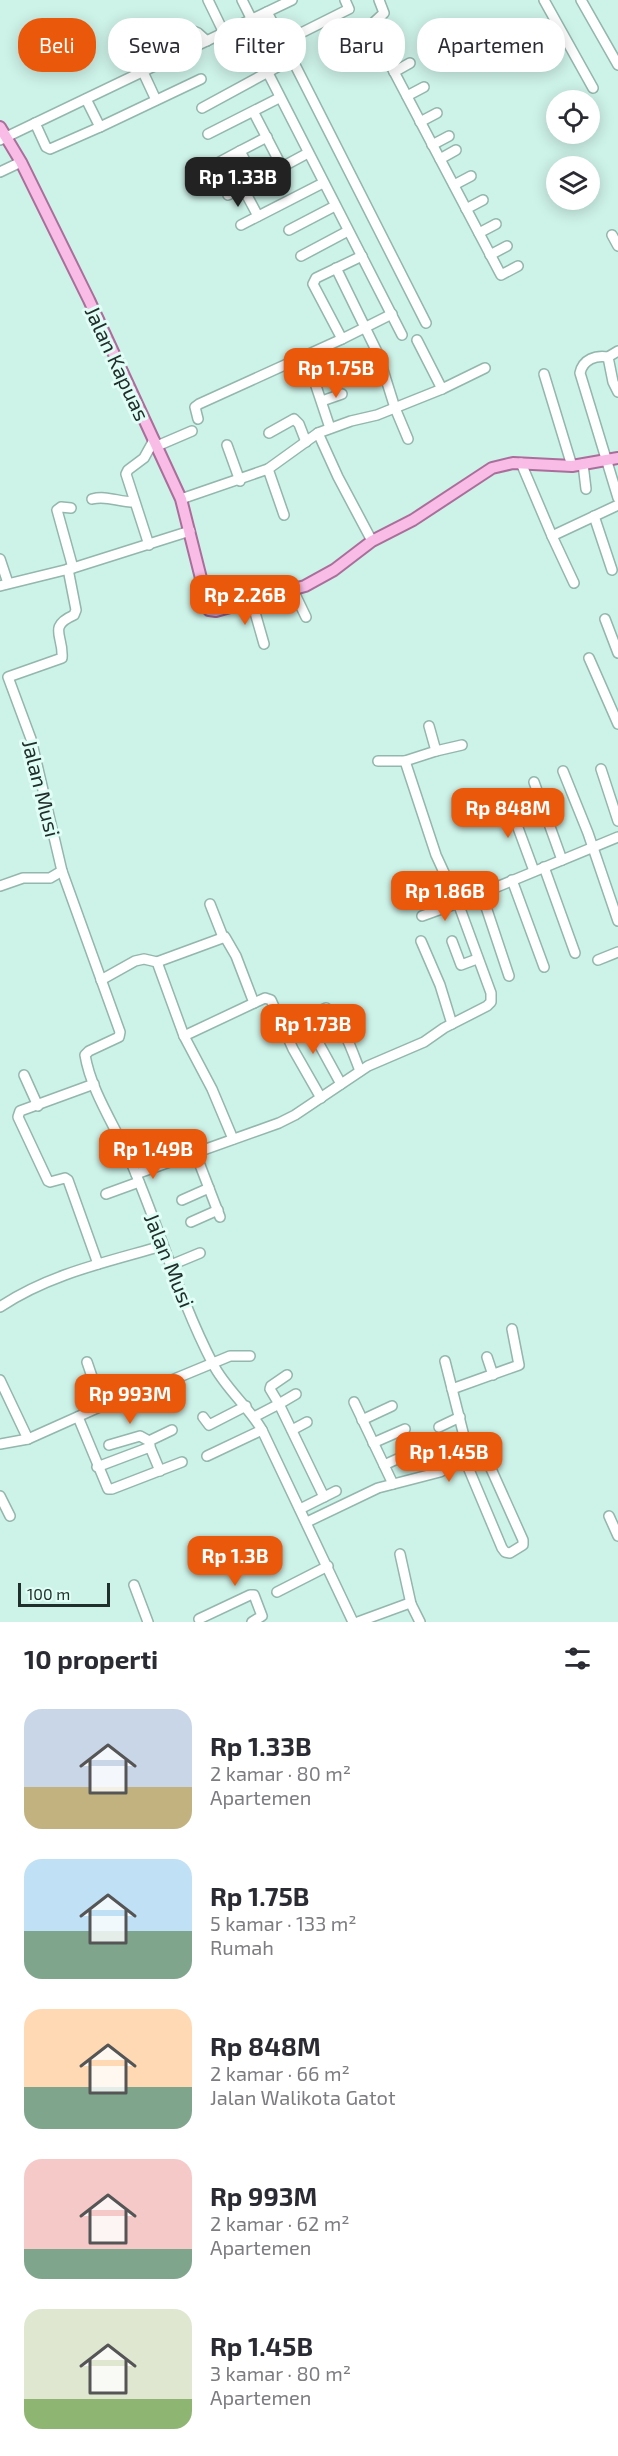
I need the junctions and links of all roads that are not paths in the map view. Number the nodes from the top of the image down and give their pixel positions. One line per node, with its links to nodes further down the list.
1 (208, 0): 9 (street)
2 (242, 0): 10 (street)
3 (292, 0): 8 (street)
4 (345, 0): 13 (street)
5 (379, 0): 12 (street)
6 (544, 0): 28 (street)
7 (581, 0): 19 (street)
8 (272, 6): 11 (street)
9 (217, 18)
10 (246, 18)
11 (253, 18)
12 (379, 18)
13 (306, 31)
14 (202, 37): 16 (street)
15 (214, 38): 16 (street)
16 (207, 41): 17 (street)
17 (202, 43)
18 (410, 63): 20 (street)
19 (618, 65)
20 (405, 66)
21 (143, 72): 31 (street); 32 (street)
22 (270, 72): 25 (street)
23 (299, 72): 76 (street)
24 (394, 72): 29 (street)
25 (267, 74): 30 (street); 33 (street)
26 (201, 79): 32 (street)
27 (424, 87): 29 (street)
28 (593, 88)
29 (407, 96): 36 (street)
30 (279, 98): 34 (street); 46 (street)
31 (86, 99): 37 (street); 38 (street)
32 (156, 100): 38 (street)
33 (202, 108)
34 (254, 113): 40 (street); 42 (street)
35 (437, 113): 36 (street)
36 (420, 122): 43 (street)
37 (35, 123): 38 (street); 39 (street)
38 (100, 127)
39 (2, 134): 48 (main road, Jalan Kapuas)
40 (208, 134)
41 (449, 136): 43 (street)
42 (267, 137): 45 (street); 50 (street)
43 (432, 145): 47 (street)
44 (456, 150): 47 (street)
45 (240, 152): 49 (street); 53 (street)
46 (308, 153): 50 (street); 54 (street)
47 (440, 159): 55 (street)
48 (21, 162): 51 (street); 98 (main road, Jalan Kapuas)
49 (214, 165)
50 (282, 167): 53 (street)
51 (0, 172)
52 (471, 176): 55 (street)
53 (256, 181): 56 (street)
54 (323, 183): 59 (street); 61 (street)
55 (454, 185): 60 (street)
56 (243, 188): 57 (street); 61 (street)
57 (228, 195)
58 (483, 200): 60 (street)
59 (335, 207): 64 (street); 65 (street)
60 (466, 209): 66 (street)
61 (258, 216): 63 (street)
62 (496, 224): 66 (street)
63 (241, 225)
64 (289, 230)
65 (348, 231): 71 (street); 72 (street)
66 (479, 233): 70 (street)
67 (612, 235): 69 (street)
68 (507, 246): 70 (street)
69 (618, 246)
70 (490, 255): 73 (street)
71 (301, 256)
72 (363, 256): 74 (street); 75 (street)
73 (518, 266)
74 (336, 268): 77 (street); 79 (street)
75 (392, 314): 77 (street); 78 (street)
76 (426, 323)
77 (366, 327): 79 (street); 90 (street)
78 (402, 335)
79 (342, 339): 91 (street)
80 (417, 340): 86 (street)
81 (618, 351): 82 (street)
82 (608, 357): 87 (street); 101 (street)
83 (485, 368): 86 (street)
84 (544, 374): 104 (street)
85 (314, 380): 89 (street)
86 (442, 389): 90 (street)
87 (618, 392)
88 (342, 394): 89 (street)
89 (322, 401): 92 (street)
90 (395, 408): 92 (street); 96 (street)
91 (198, 419)
92 (330, 428): 95 (street)
93 (192, 431): 98 (street)
94 (268, 433): 97 (street)
95 (318, 434): 97 (street); 118 (street)
96 (408, 439)
97 (306, 442): 105 (street)
98 (154, 445): 110 (main road, Jalan Kapuas); 111 (street)
99 (227, 445): 106 (street)
100 (618, 458): 101 (main road)
101 (606, 461): 103 (main road); 108 (street)
102 (521, 463): 104 (main road); 117 (street); 118 (main road)
103 (583, 464): 104 (main road); 107 (street)
104 (572, 466)
105 (268, 469): 106 (street); 114 (street)
106 (240, 481): 110 (street)
107 (586, 489)
108 (618, 498)
109 (92, 499): 111 (street)
110 (181, 499): 116 (main road, Jalan Kapuas)
111 (134, 502): 119 (street)
112 (618, 505): 115 (street)
113 (71, 508): 121 (street)
114 (284, 515)
115 (594, 516): 117 (street); 122 (street)
116 (184, 533): 119 (street); 126 (main road, Jalan Kapuas)
117 (552, 536): 123 (street)
118 (372, 541): 125 (main road)
119 (150, 545): 121 (street)
120 (0, 559): 124 (street)
121 (70, 569): 124 (street); 132 (street)
122 (612, 570)
123 (574, 583)
124 (4, 585)
125 (293, 590): 126 (main road); 127 (street)
126 (252, 602): 129 (street)
127 (306, 617)
128 (605, 619): 130 (street)
129 (264, 644)
130 (618, 653)
131 (589, 658): 133 (street)
132 (4, 678): 148 (street, Jalan Musi)
133 (618, 724)
134 (429, 726): 136 (street)
135 (462, 745): 136 (street)
136 (436, 751): 138 (street)
137 (378, 761): 138 (street)
138 (405, 761): 153 (street)
139 (601, 769): 143 (street)
140 (563, 771): 145 (street)
141 (534, 782): 146 (street)
142 (507, 798): 149 (street)
143 (618, 820)
144 (618, 837): 145 (street)
145 (592, 847): 146 (street); 156 (street)
146 (562, 860): 147 (street)
147 (544, 867): 149 (street); 161 (street)
148 (62, 871): 151 (street); 167 (street, Jalan Musi)
149 (534, 871): 150 (street)
150 (512, 880): 152 (street); 165 (street)
151 (0, 886)
152 (481, 892): 153 (street); 166 (street)
153 (458, 903): 155 (street); 162 (street)
154 (210, 904): 157 (street)
155 (422, 916)
156 (618, 921)
157 (223, 937): 164 (street); 168 (street)
158 (421, 941): 169 (street)
159 (452, 941): 162 (street)
160 (618, 952): 163 (street)
161 (575, 953)
162 (477, 959): 169 (street)
163 (598, 960)
164 (157, 962): 167 (street); 170 (street)
165 (544, 967)
166 (509, 976)
167 (101, 980): 173 (street, Jalan Musi)
168 (254, 1003): 170 (street); 175 (street)
169 (452, 1024): 171 (street)
170 (184, 1036): 177 (street)
171 (360, 1071): 174 (street); 174 (street)
172 (24, 1075): 176 (street)
173 (94, 1084): 176 (street); 179 (street, Jalan Musi)
174 (341, 1084): 175 (street)
175 (321, 1098): 177 (street)
176 (38, 1106): 186 (street)
177 (233, 1139): 178 (street)
178 (195, 1152): 179 (street); 180 (street)
179 (138, 1178): 181 (street); 184 (street, Jalan Musi)
180 (209, 1188): 182 (street); 183 (street)
181 (106, 1194)
182 (182, 1200)
183 (190, 1222)
184 (162, 1246): 186 (street); 187 (street, Jalan Musi)
185 (200, 1253): 187 (street)
186 (98, 1264): 188 (street)
187 (171, 1266): 194 (street, Jalan Musi)
188 (0, 1307)
189 (512, 1329): 196 (street)
190 (250, 1356): 194 (street)
191 (487, 1357): 196 (street)
192 (445, 1361): 198 (street)
193 (87, 1362): 202 (street)
194 (212, 1364): 202 (street); 203 (street, Jalan Musi)
195 (287, 1375): 201 (street)
196 (493, 1375): 198 (street)
197 (0, 1380): 216 (street)
198 (453, 1389): 208 (street)
199 (296, 1394): 201 (street)
200 (354, 1402): 209 (street)
201 (279, 1404): 207 (street); 215 (street)
202 (102, 1406): 205 (street)
203 (246, 1406): 206 (street); 207 (street, Jalan Musi)
204 (392, 1406): 209 (street)
205 (78, 1417): 216 (street); 227 (street)
206 (203, 1417)
207 (254, 1417): 214 (street, Jalan Musi)
208 (460, 1417): 211 (street); 223 (street)
209 (362, 1420): 217 (street)
210 (307, 1422): 215 (street)
211 (439, 1427)
212 (405, 1429): 217 (street)
213 (172, 1430): 220 (street)
214 (262, 1430): 222 (street); 233 (street, Jalan Musi)
215 (292, 1430): 232 (street)
216 (28, 1439): 218 (street)
217 (373, 1443): 226 (street)
218 (0, 1444)
219 (109, 1444): 220 (street)
220 (150, 1444): 227 (street); 228 (street)
221 (415, 1451): 226 (street)
222 (207, 1456)
223 (465, 1460): 225 (street); 229 (street)
224 (182, 1462): 228 (street)
225 (488, 1462)
226 (384, 1465): 229 (street)
227 (97, 1467): 228 (street)
228 (160, 1471)
229 (393, 1484): 236 (street)
230 (336, 1491): 232 (street)
231 (0, 1496): 234 (street)
232 (324, 1497): 233 (street)
233 (300, 1509): 236 (street, Jalan Musi)
234 (10, 1516)
235 (609, 1516): 237 (street)
236 (307, 1522): 239 (street, Jalan Musi)
237 (618, 1536)
238 (400, 1554): 242 (street)
239 (328, 1566): 241 (street); 246 (street, Jalan Musi)
240 (134, 1585): 244 (street)
241 (278, 1592)
242 (411, 1604): 247 (street); 248 (street)
243 (199, 1619): 245 (street)
244 (148, 1622)
245 (252, 1622)
246 (353, 1622)
247 (358, 1622)
248 (420, 1622)

